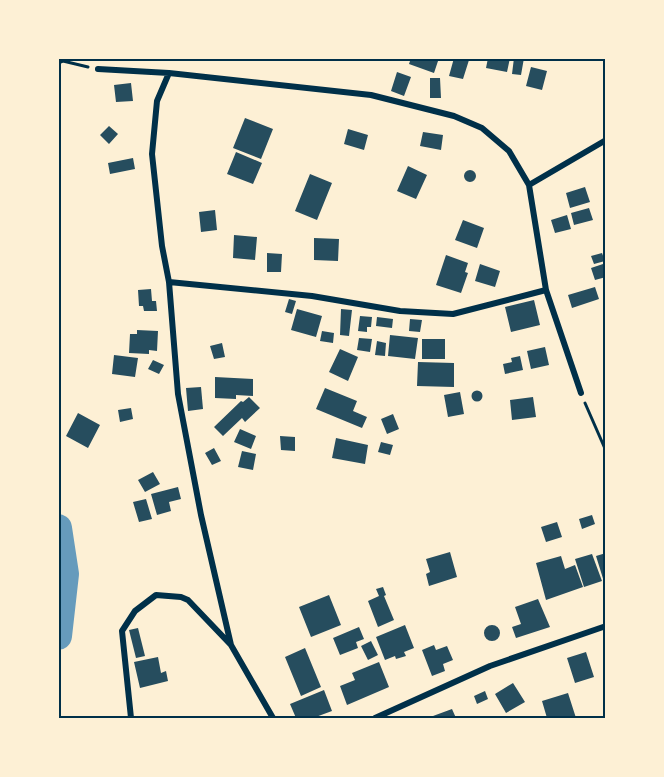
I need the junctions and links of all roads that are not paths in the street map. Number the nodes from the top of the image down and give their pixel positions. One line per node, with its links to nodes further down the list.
1 (98, 69): 2 (street)
2 (169, 73): 4 (street); 5 (street)
3 (606, 140): 4 (street)
4 (529, 185): 6 (street)
5 (169, 282): 6 (street); 9 (street)
6 (546, 290): 7 (street)
7 (581, 393)
8 (606, 626): 12 (street)
9 (231, 645): 10 (street); 11 (street)
10 (131, 718)
11 (273, 718)
12 (375, 718)

